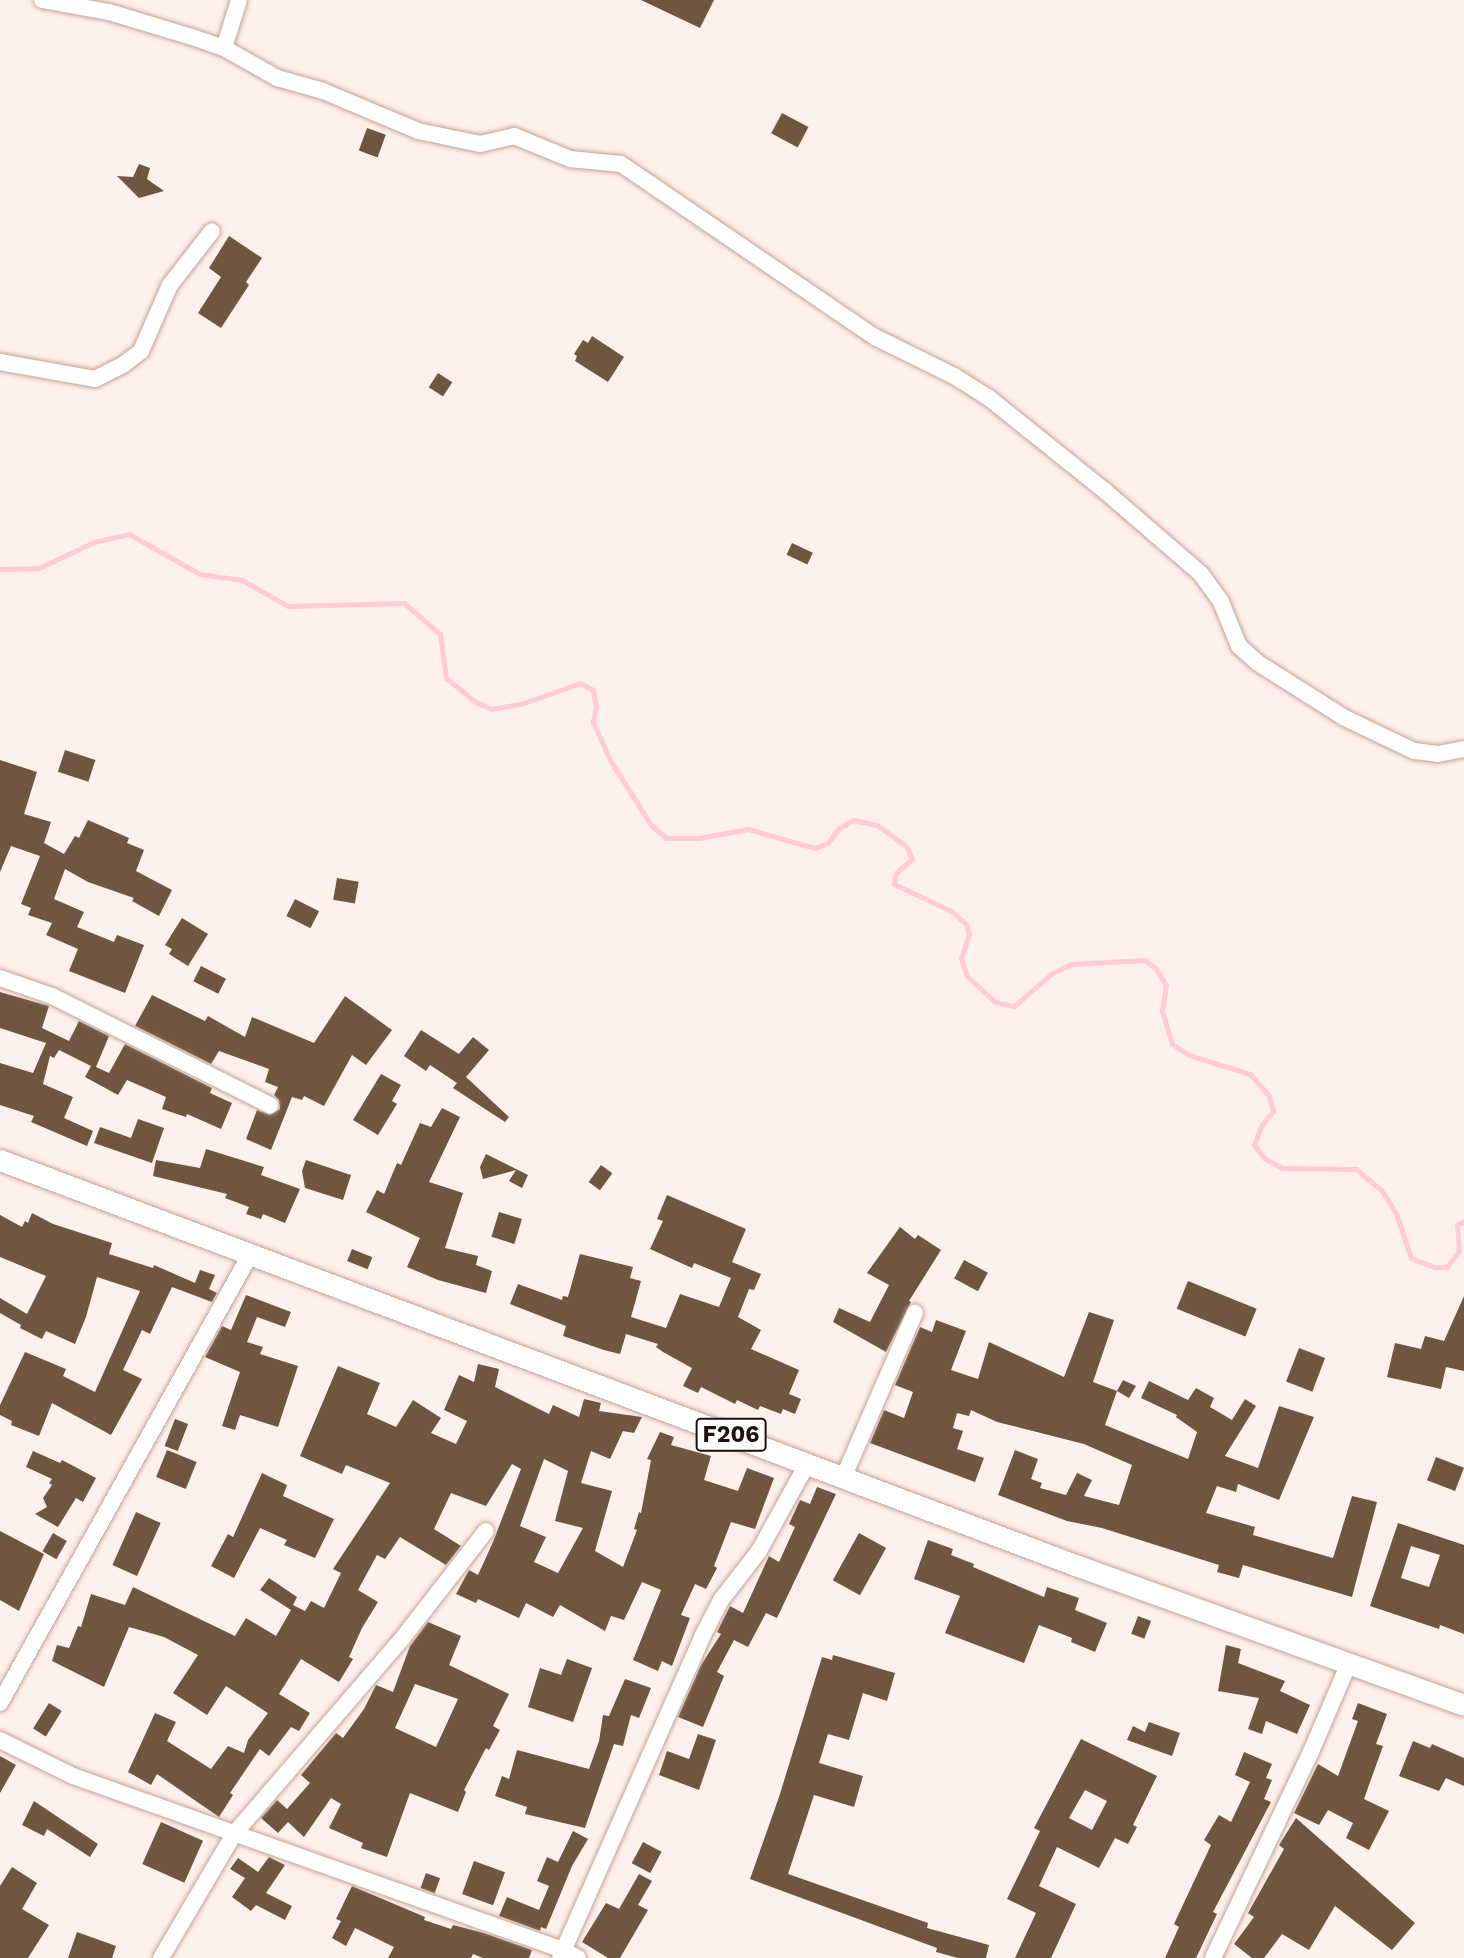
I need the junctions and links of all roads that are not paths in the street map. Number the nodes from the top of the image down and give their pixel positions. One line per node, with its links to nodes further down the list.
1 (42, 0): 3 (street)
2 (239, 0): 3 (street)
3 (224, 48): 6 (street)
4 (212, 231): 5 (street)
5 (0, 362)
6 (1464, 749)
7 (0, 978): 8 (street)
8 (270, 1105)
9 (0, 1160): 10 (main road, F206)
10 (250, 1255): 12 (main road, F206); 16 (street)
11 (915, 1313): 13 (street)
12 (807, 1464): 13 (main road, F206); 20 (street)
13 (844, 1476): 15 (main road, F206)
14 (486, 1531): 19 (street)
15 (1349, 1663): 17 (main road, F206); 22 (street)
16 (0, 1703)
17 (1464, 1705)
18 (0, 1740): 19 (street)
19 (234, 1834): 20 (street); 21 (street)
20 (567, 1955)
21 (161, 1958)
22 (1213, 1958)

